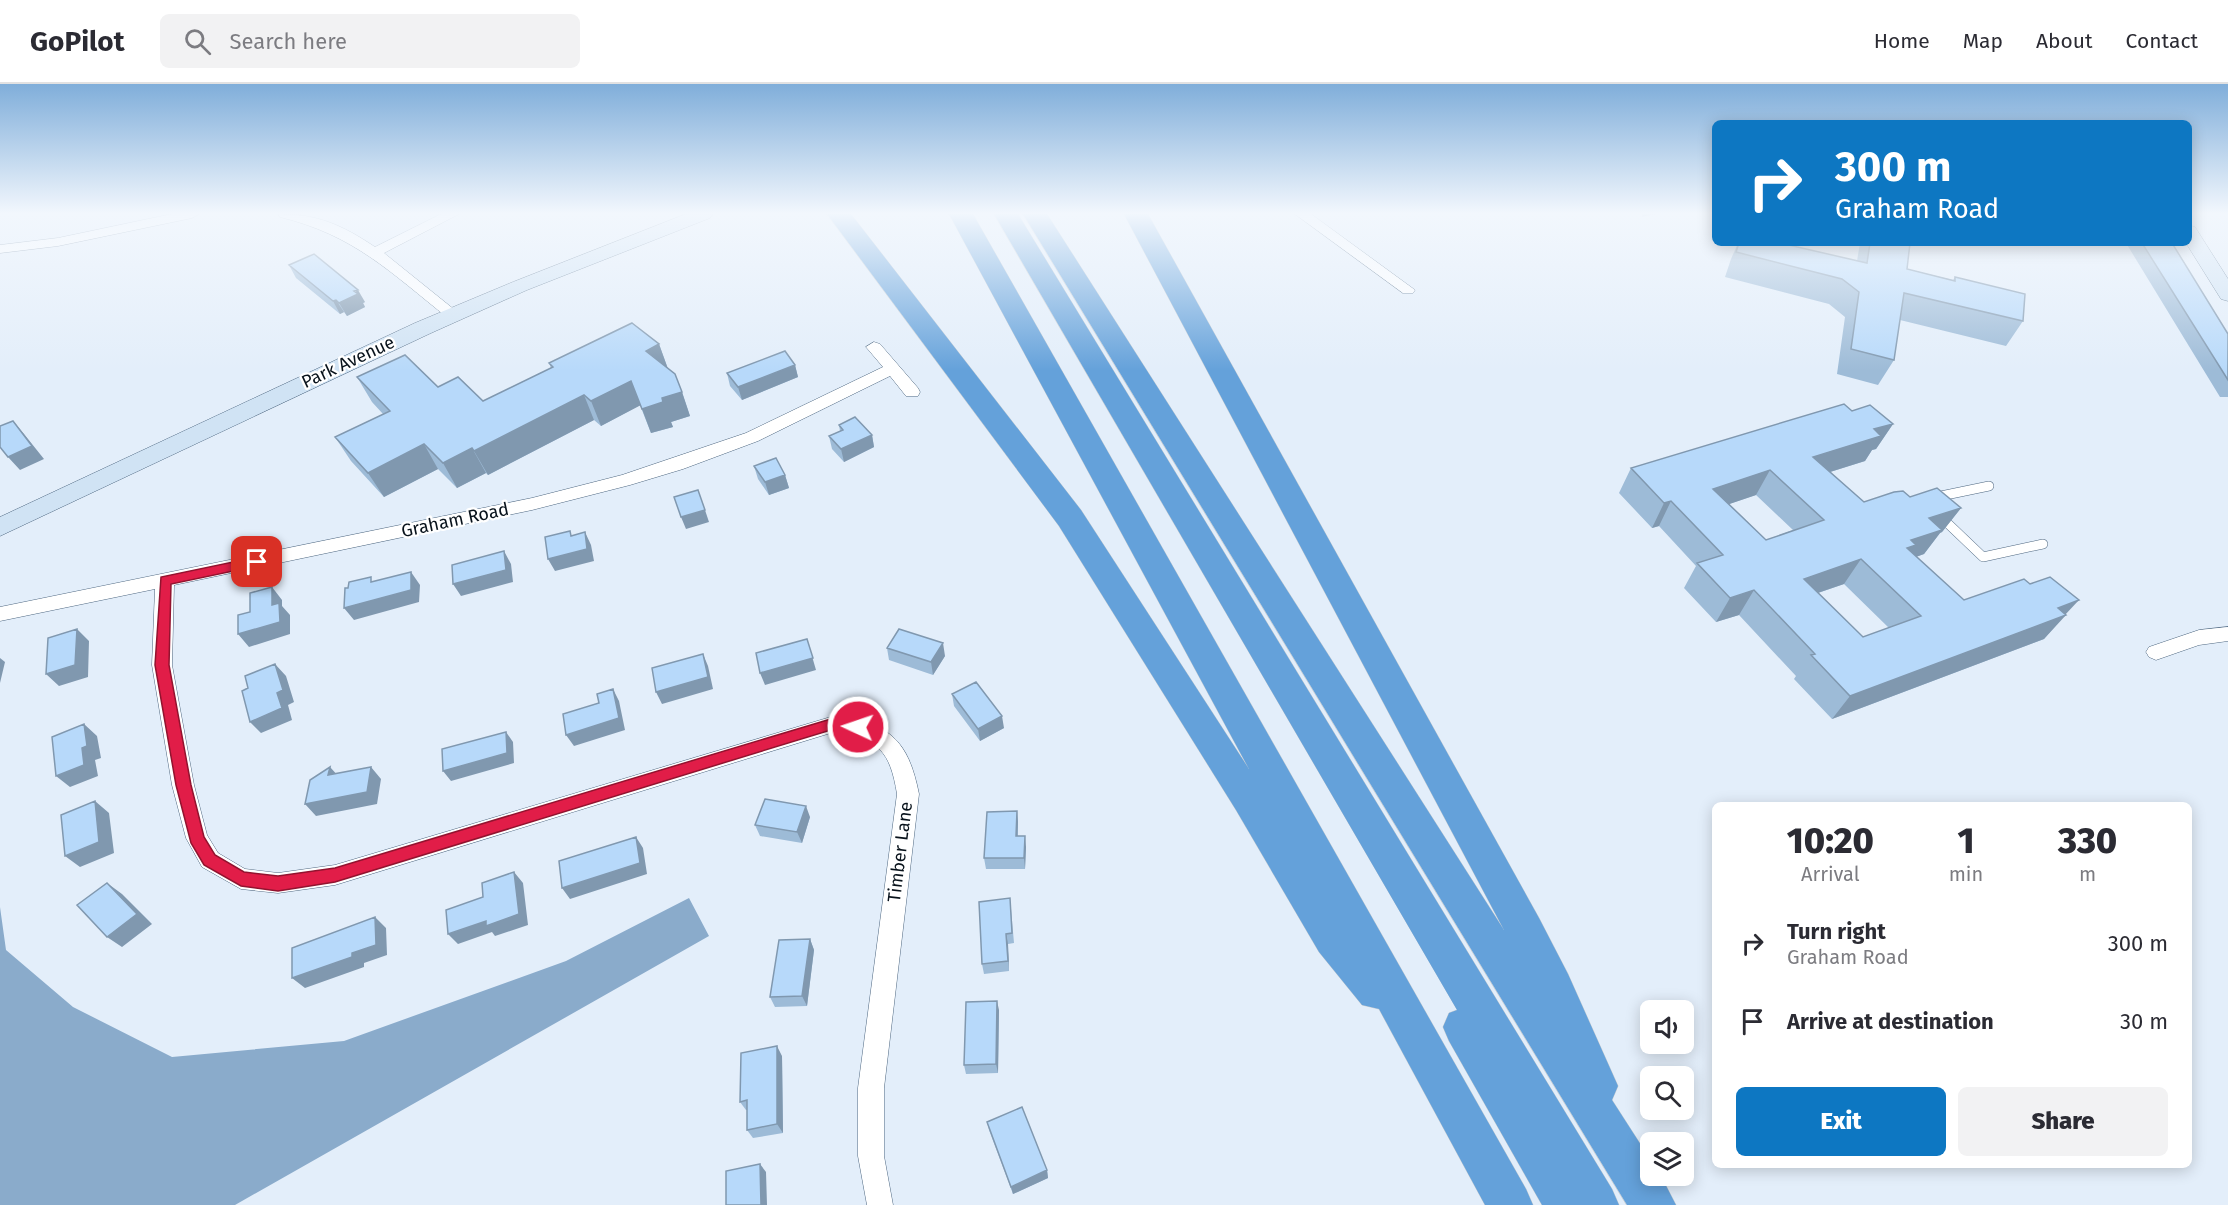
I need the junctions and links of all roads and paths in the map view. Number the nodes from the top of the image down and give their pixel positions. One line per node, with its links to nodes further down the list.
1 (391, 266): 13 (street)
2 (574, 266): 13 (main road, Park Avenue)
3 (879, 266): 26 (highway)
4 (990, 266): 26 (highway)
5 (1020, 266): 30 (highway)
6 (1037, 266): 31 (highway)
7 (1068, 266): 27 (highway)
8 (1164, 266): 27 (highway)
9 (1375, 266): 11 (street)
10 (2210, 266): 12 (main road)
11 (1408, 290)
12 (2228, 294)
13 (453, 315): 20 (main road, Park Avenue)
14 (874, 347): 15 (street)
15 (892, 369): 16 (street); 22 (street, Graham Road)
16 (912, 392)
17 (1989, 486): 18 (lane)
18 (1922, 500)
19 (1931, 508): 21 (lane)
20 (0, 527)
21 (2043, 544)
22 (165, 581): 23 (street, Graham Road); 28 (street, Timber Lane)
23 (0, 614)
24 (2228, 634): 25 (street)
25 (2156, 652)
26 (1413, 1029): 29 (highway)
27 (1627, 1164): 32 (highway)
28 (880, 1205)
29 (1510, 1205)
30 (1567, 1205)
31 (1596, 1205)
32 (1653, 1205)

